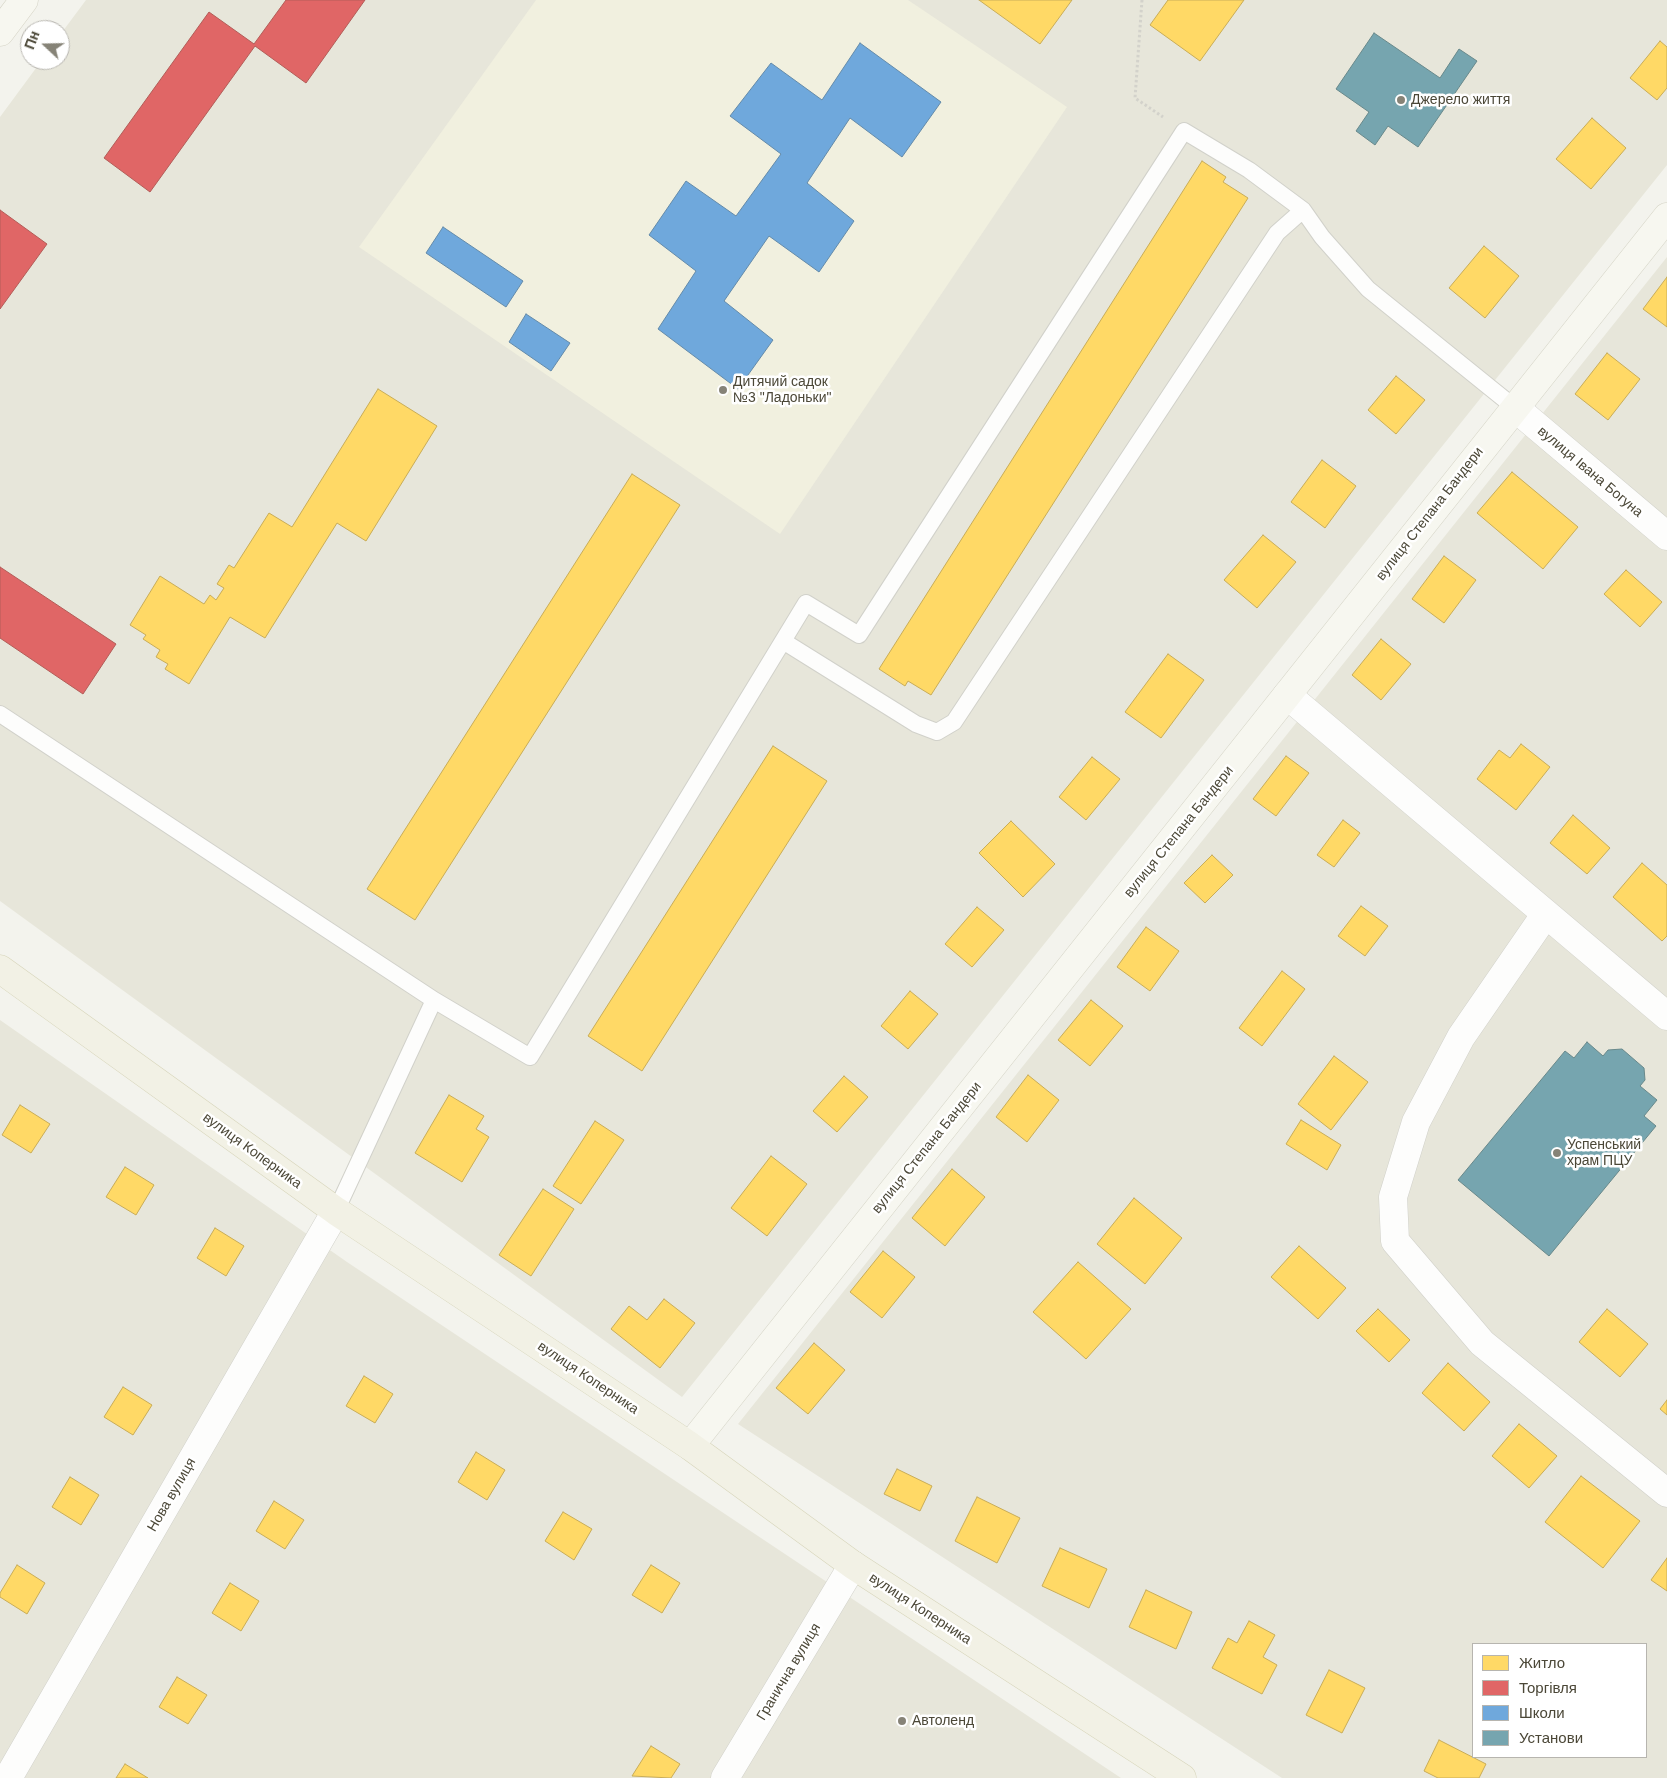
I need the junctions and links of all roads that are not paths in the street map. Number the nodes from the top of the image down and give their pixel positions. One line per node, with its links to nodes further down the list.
1 (24, 0): 2 (street)
2 (0, 32)
3 (1304, 210): 5 (lane); 7 (lane); 7 (lane)
4 (1667, 217): 5 (street, вулиця Степана Бандери)
5 (1514, 407): 6 (street, вулиця Івана Богуна); 8 (street, вулиця Степана Бандери)
6 (1667, 536)
7 (783, 641): 12 (lane)
8 (1288, 696): 10 (street); 15 (street, вулиця Степана Бандери)
9 (0, 714): 12 (lane)
10 (1546, 916): 13 (street); 16 (street)
11 (0, 968): 14 (main road, вулиця Коперника)
12 (434, 1000): 14 (lane)
13 (1667, 1016)
14 (336, 1211): 15 (main road, вулиця Коперника); 18 (street, Нова вулиця)
15 (690, 1446): 17 (main road, вулиця Коперника)
16 (1667, 1493)
17 (853, 1565): 19 (street, Гранична вулиця); 20 (main road, вулиця Коперника)
18 (8, 1778)
19 (725, 1778)
20 (1182, 1778)

